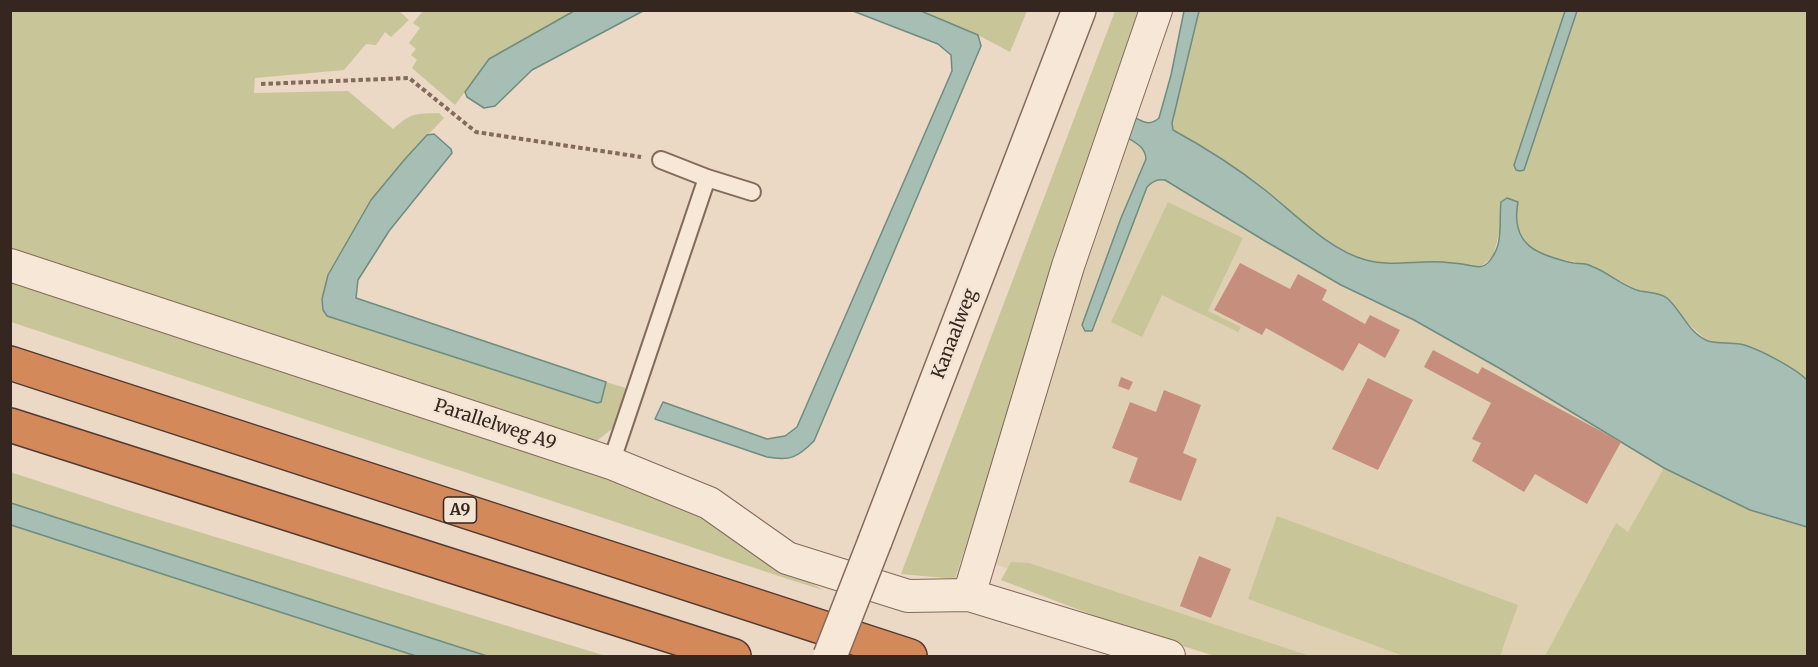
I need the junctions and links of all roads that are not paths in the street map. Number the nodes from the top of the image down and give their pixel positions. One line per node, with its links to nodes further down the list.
1 (1079, 10): 12 (street, Kanaalweg, bridge)
2 (1156, 10): 10 (street)
3 (661, 160): 4 (lane)
4 (707, 178): 5 (lane); 9 (lane)
5 (752, 192)
6 (10, 265): 9 (street, Parallelweg A9)
7 (10, 363): 13 (highway, A9)
8 (10, 425): 11 (highway)
9 (611, 463): 10 (street, Parallelweg A9)
10 (969, 594): 14 (street, Parallelweg A9)
11 (734, 657)
12 (830, 657)
13 (910, 657)
14 (1169, 657)

